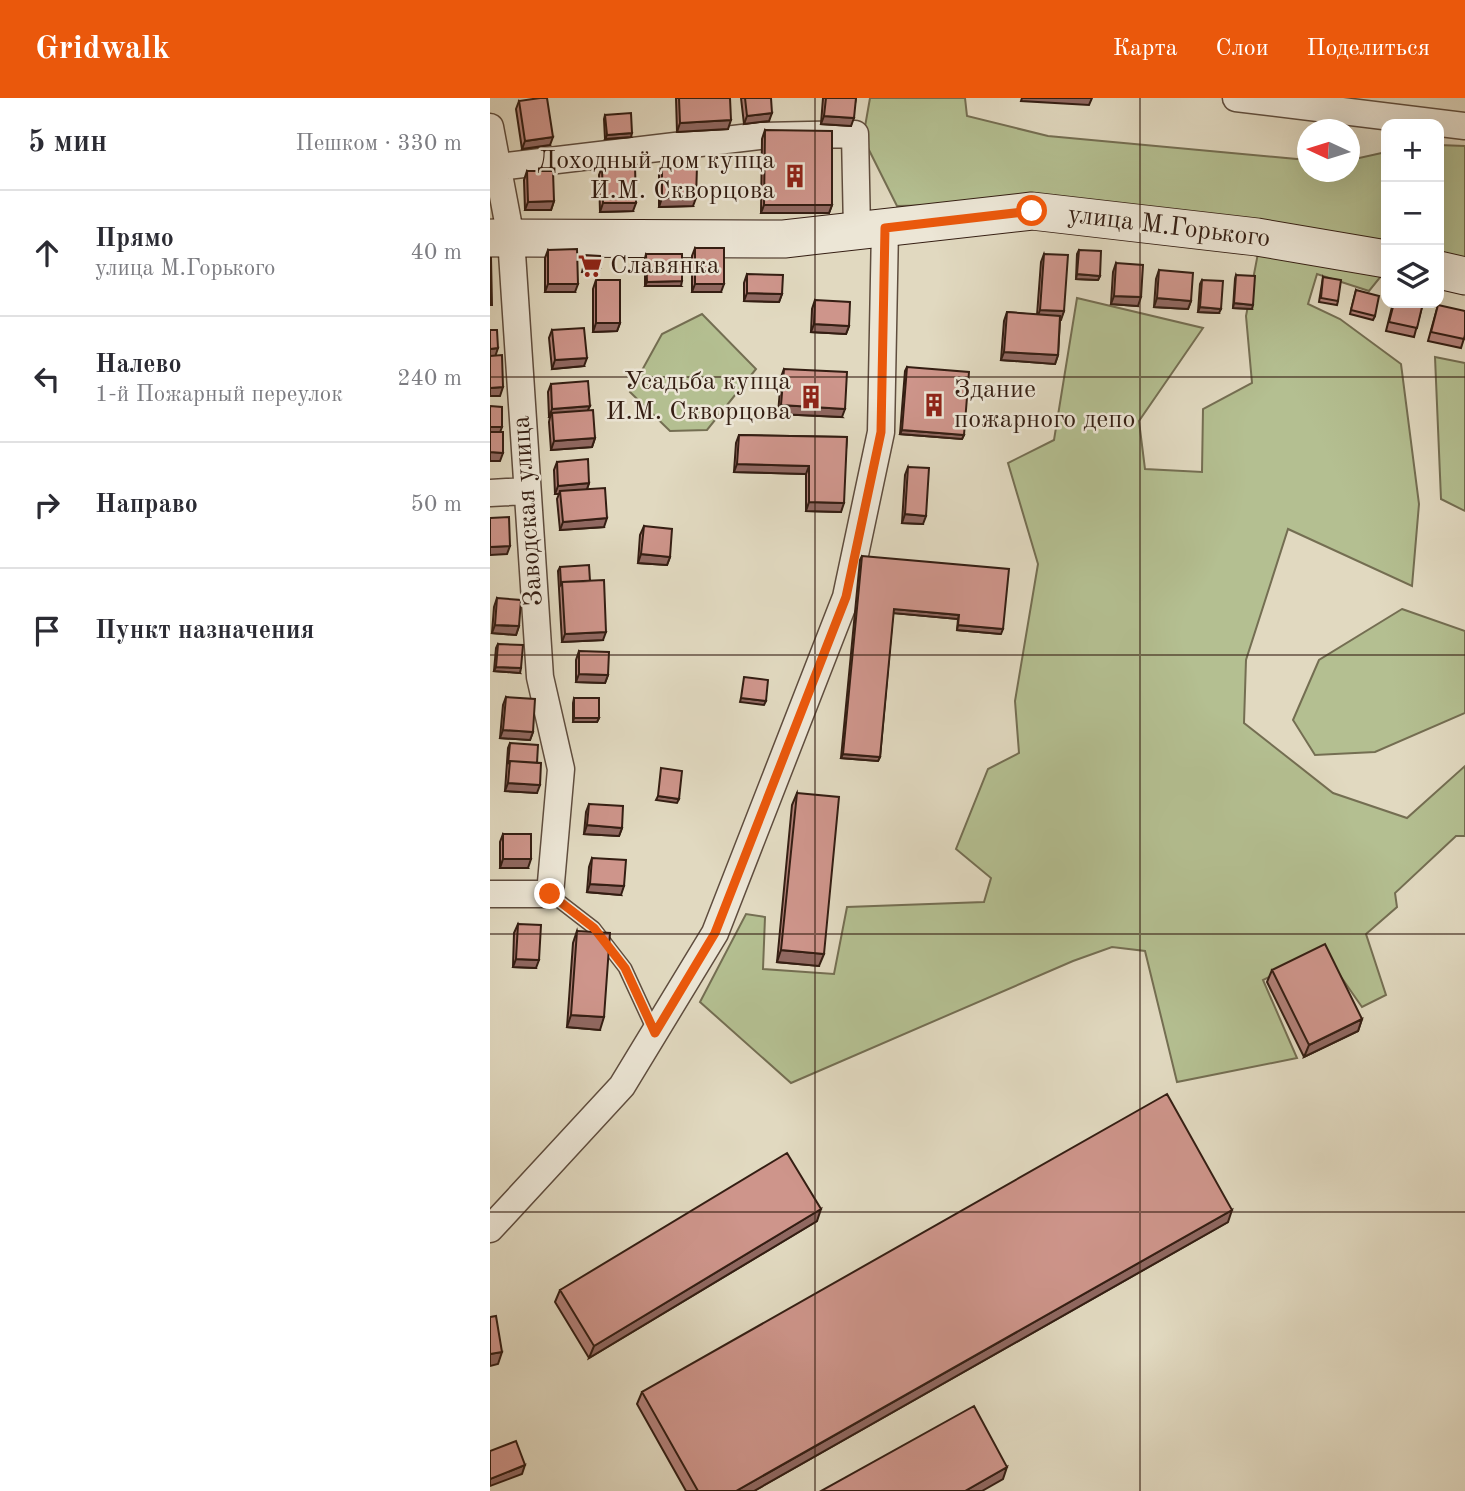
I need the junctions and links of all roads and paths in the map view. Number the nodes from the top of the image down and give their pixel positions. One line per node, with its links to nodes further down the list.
1 (1236, 98): 2 (street)
2 (1409, 108): 3 (street)
3 (1465, 126)
4 (490, 127): 5 (street, Заводская улица)
5 (498, 167): 6 (street); 7 (street, Заводская улица)
6 (871, 229): 7 (street, улица М.Горького); 8 (street, улица М.Горького); 15 (street)
7 (501, 238): 11 (street, Заводская улица)
8 (1381, 258)
9 (1444, 271): 10 (street)
10 (1465, 276)
11 (526, 491): 12 (street); 14 (street, Заводская улица)
12 (490, 493)
13 (490, 894): 14 (street)
14 (550, 894): 15 (lane)
15 (655, 1033): 16 (street)
16 (490, 1229)

